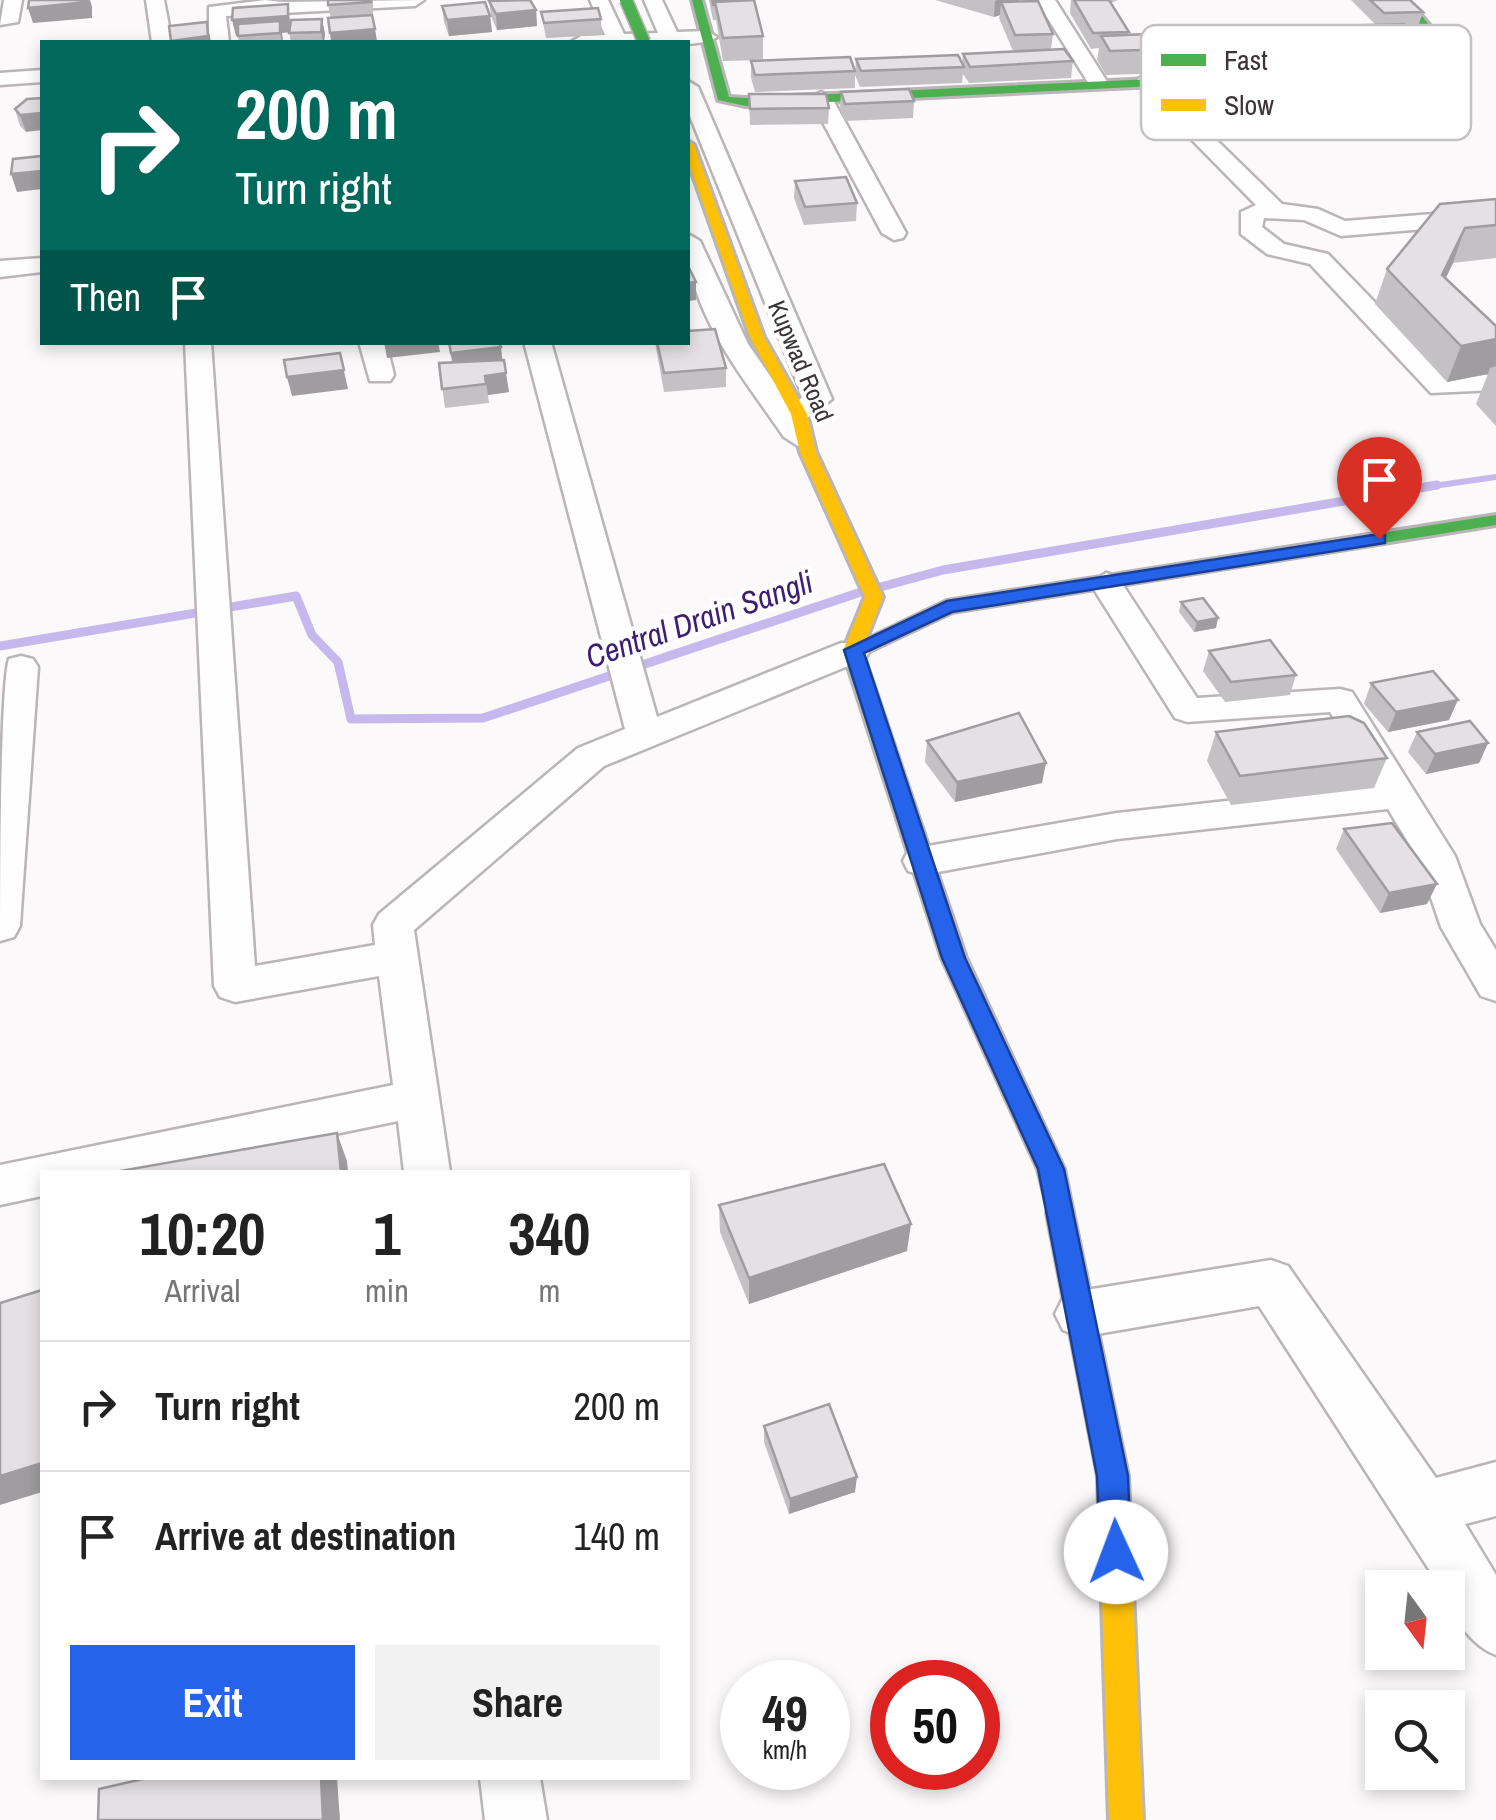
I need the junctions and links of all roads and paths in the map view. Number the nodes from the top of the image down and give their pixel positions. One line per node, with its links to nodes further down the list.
1 (13, 0): 12 (street)
2 (155, 0): 15 (street)
3 (416, 0): 10 (street)
4 (599, 0): 17 (street)
5 (626, 0): 18 (street, bridge)
6 (653, 0): 19 (street)
7 (697, 0): 14 (street)
8 (1038, 0): 24 (street)
9 (1402, 0): 13 (street)
10 (349, 2): 11 (street)
11 (274, 4): 16 (street)
12 (0, 19)
13 (1423, 25)
14 (707, 37): 20 (street); 27 (street)
15 (162, 40)
16 (219, 40)
17 (617, 40)
18 (643, 40)
19 (671, 40)
20 (680, 40)
21 (40, 76): 22 (street)
22 (0, 79)
23 (1141, 81): 24 (street)
24 (1098, 83): 26 (street)
25 (691, 95): 27 (street); 43 (street)
26 (821, 98): 27 (street); 33 (street)
27 (724, 100)
28 (1204, 140): 30 (street)
29 (690, 151): 43 (street, Kupwad Road)
30 (1275, 210): 32 (street); 35 (street)
31 (1496, 216): 32 (street)
32 (1341, 229): 35 (street)
33 (894, 233)
34 (690, 245): 44 (street)
35 (1319, 259): 42 (street)
36 (40, 265): 37 (street)
37 (0, 269)
38 (198, 345): 53 (street)
39 (373, 345): 41 (street)
40 (538, 345): 49 (street)
41 (380, 374)
42 (1496, 382)
43 (799, 414): 44 (street, Kupwad Road)
44 (808, 452): 47 (street, Kupwad Road)
45 (1496, 520): 46 (street)
46 (1106, 584): 47 (street); 50 (street)
47 (853, 650): 49 (street); 51 (street)
48 (20, 667): 52 (street)
49 (644, 736): 53 (street)
50 (1399, 794): 51 (street); 54 (street)
51 (922, 861): 60 (street)
52 (0, 926)
53 (398, 957): 55 (street)
54 (1496, 985)
55 (417, 1099): 56 (street); 57 (street)
56 (70, 1170)
57 (427, 1170)
58 (40, 1176): 59 (street)
59 (0, 1185)
60 (1080, 1314): 62 (street); 66 (street)
61 (1496, 1489): 62 (street)
62 (1424, 1508): 63 (street)
63 (1496, 1627)
64 (510, 1780): 65 (street)
65 (516, 1820)
66 (1126, 1820)

